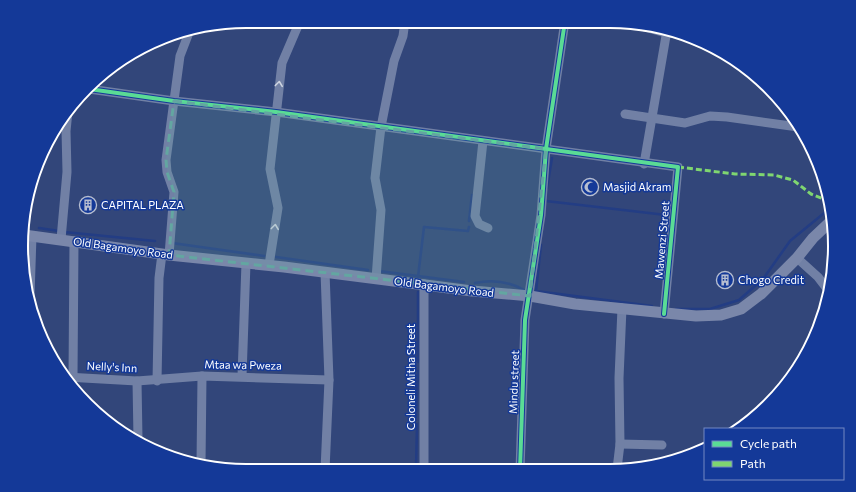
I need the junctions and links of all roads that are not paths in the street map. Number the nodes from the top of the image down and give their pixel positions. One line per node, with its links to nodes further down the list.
1 (299, 28): 8 (street, one-way to 1)
2 (404, 28): 12 (street)
3 (564, 28): 15 (street, Mindu street)
4 (666, 35): 10 (street)
5 (188, 36): 7 (street)
6 (94, 90): 7 (street)
7 (174, 101): 8 (street); 22 (street)
8 (276, 112): 12 (street); 25 (street, one-way to 8)
9 (625, 114): 10 (street)
10 (653, 118): 13 (street); 16 (street)
11 (67, 122): 20 (street)
12 (381, 127): 14 (street); 28 (street)
13 (792, 127)
14 (483, 141): 15 (street); 18 (street)
15 (546, 149): 16 (street); 31 (street, Mindu street)
16 (644, 164): 33 (street, Mawenzi Street)
17 (827, 225): 23 (main road, Old Bagamoyo Road)
18 (488, 228)
19 (28, 236): 20 (main road, Old Bagamoyo Road); 26 (street)
20 (61, 239): 21 (main road, Old Bagamoyo Road)
21 (74, 241): 22 (main road, Old Bagamoyo Road); 34 (street)
22 (166, 255): 24 (main road, Old Bagamoyo Road); 38 (street)
23 (797, 258): 30 (street); 33 (main road, Old Bagamoyo Road)
24 (246, 263): 25 (main road, Old Bagamoyo Road); 36 (street)
25 (269, 265): 27 (main road, Old Bagamoyo Road)
26 (29, 267)
27 (325, 272): 28 (main road, Old Bagamoyo Road); 39 (street)
28 (376, 279): 29 (main road, Old Bagamoyo Road)
29 (424, 284): 31 (main road, Old Bagamoyo Road); 46 (street, Coloneli Mitha Street)
30 (824, 285)
31 (530, 296): 32 (main road, Old Bagamoyo Road); 47 (street, Mindu street)
32 (622, 308): 33 (main road, Old Bagamoyo Road); 42 (street)
33 (664, 314)
34 (69, 373)
35 (202, 376): 36 (street, Mtaa wa Pweza); 38 (street, Mtaa wa Pweza); 44 (street)
36 (242, 376): 39 (street, Mtaa wa Pweza)
37 (72, 377): 40 (street, Nelly's Inn)
38 (157, 380): 40 (street, Nelly's Inn)
39 (329, 380): 45 (street)
40 (137, 381): 41 (street)
41 (138, 436)
42 (620, 444): 43 (street); 48 (street)
43 (662, 445)
44 (201, 460)
45 (325, 464)
46 (424, 464)
47 (520, 464)
48 (618, 464)

